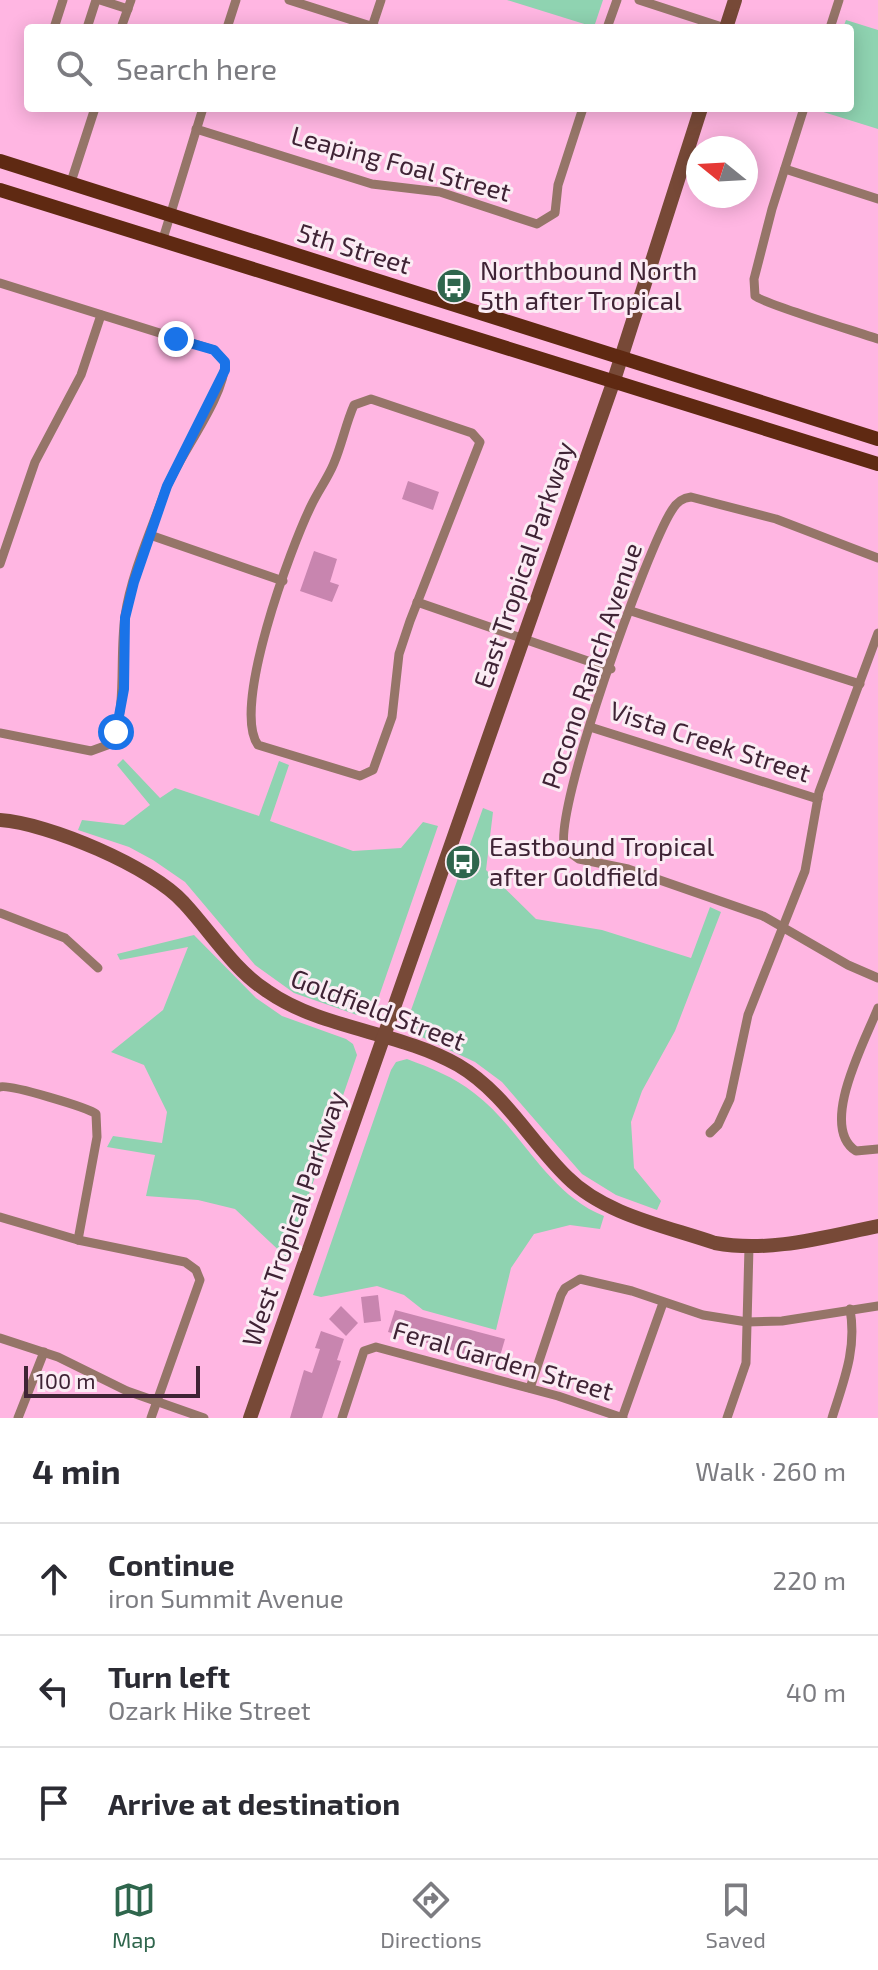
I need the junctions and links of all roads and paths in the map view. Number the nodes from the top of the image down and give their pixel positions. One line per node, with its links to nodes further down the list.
1 (63, 0): 11 (street)
2 (98, 0): 10 (street); 12 (street)
3 (236, 0): 14 (street)
4 (289, 0): 15 (street)
5 (381, 0): 16 (street)
6 (617, 0): 17 (street)
7 (639, 0): 18 (street)
8 (735, 0): 19 (main road)
9 (839, 0): 20 (street)
10 (129, 5): 13 (street)
11 (55, 24)
12 (89, 24)
13 (122, 24)
14 (228, 24)
15 (365, 24)
16 (375, 24)
17 (608, 24)
18 (714, 24)
19 (727, 24)
20 (831, 24)
21 (94, 112): 29 (street)
22 (202, 112): 26 (street)
23 (582, 112): 26 (street, Leaping Foal Street)
24 (700, 112): 37 (main road, East Tropical Parkway)
25 (803, 112): 28 (street)
26 (196, 129): 32 (street)
27 (0, 161): 29 (main road, 5th Street)
28 (785, 169): 31 (street); 36 (street)
29 (70, 185): 32 (main road, 5th Street)
30 (0, 190): 33 (main road, 5th Street)
31 (878, 199)
32 (170, 217): 33 (street); 37 (main road, 5th Street)
33 (162, 242): 38 (main road, 5th Street)
34 (0, 283): 35 (street)
35 (101, 315): 41 (street); 43 (street)
36 (877, 337)
37 (622, 357): 38 (main road, East Tropical Parkway); 39 (main road, 5th Street)
38 (613, 383): 40 (main road, 5th Street); 48 (main road, East Tropical Parkway)
39 (878, 439)
40 (878, 464)
41 (150, 535): 44 (street); 52 (street)
42 (878, 558): 46 (street, Pocono Ranch Avenue)
43 (0, 564)
44 (283, 581): 45 (street); 45 (street)
45 (417, 602): 48 (street)
46 (631, 611): 49 (street, Pocono Ranch Avenue); 50 (street)
47 (878, 633): 50 (street)
48 (523, 639): 49 (street); 60 (main road, East Tropical Parkway)
49 (611, 669): 51 (street, Pocono Ranch Avenue)
50 (860, 684): 53 (street)
51 (590, 727): 53 (street, Vista Creek Street); 56 (street, Pocono Ranch Avenue)
52 (0, 733)
53 (818, 799): 56 (street)
54 (0, 820): 60 (main road, Goldfield Street)
55 (0, 913): 57 (street)
56 (783, 927): 58 (street); 62 (street)
57 (98, 968)
58 (878, 978)
59 (878, 1008): 63 (street)
60 (384, 1036): 67 (main road, Goldfield Street); 79 (main road, West Tropical Parkway)
61 (0, 1087): 66 (street)
62 (710, 1133)
63 (878, 1149)
64 (0, 1217): 66 (street)
65 (878, 1226): 67 (main road, Goldfield Street)
66 (78, 1240): 75 (street)
67 (749, 1247): 71 (street)
68 (663, 1303): 71 (street); 74 (street); 81 (street)
69 (878, 1306): 70 (street)
70 (850, 1309): 71 (street); 83 (street)
71 (747, 1322): 82 (street)
72 (0, 1338): 73 (street)
73 (44, 1352): 75 (street); 76 (street)
74 (530, 1388): 80 (street, Feral Garden Street); 81 (street, Feral Garden Street)
75 (157, 1401): 77 (street); 78 (street)
76 (18, 1418)
77 (151, 1418)
78 (204, 1418)
79 (250, 1418)
80 (342, 1418)
81 (623, 1418)
82 (727, 1418)
83 (832, 1418)

